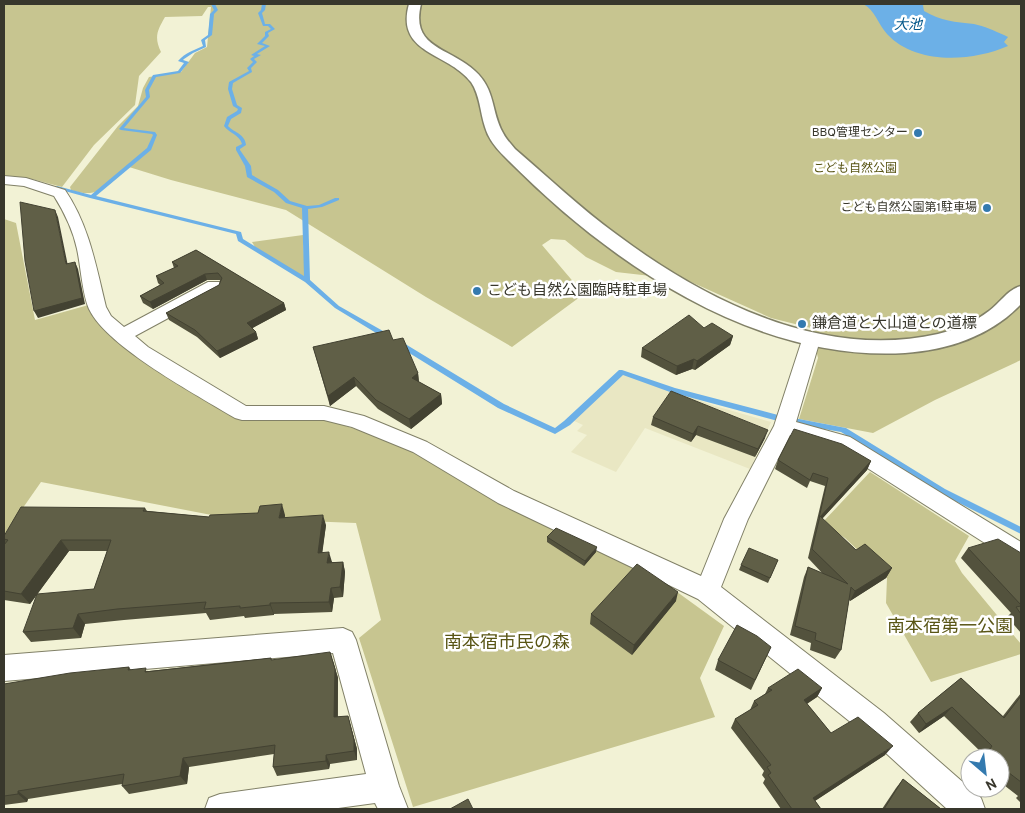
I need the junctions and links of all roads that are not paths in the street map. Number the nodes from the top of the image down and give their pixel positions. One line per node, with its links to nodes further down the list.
1 (415, 4): 6 (street)
2 (4, 180): 5 (street)
3 (214, 286): 5 (street)
4 (1021, 292): 6 (street)
5 (123, 335): 9 (street)
6 (811, 340): 7 (street)
7 (786, 420): 8 (street); 9 (street)
8 (1021, 554)
9 (707, 591): 13 (street)
10 (4, 668): 11 (street)
11 (389, 798): 12 (street)
12 (220, 809)
13 (970, 809)

